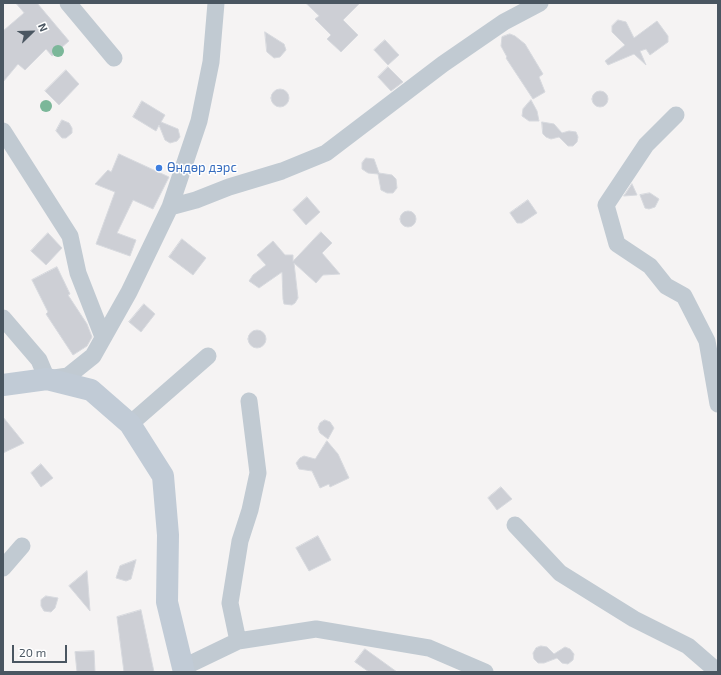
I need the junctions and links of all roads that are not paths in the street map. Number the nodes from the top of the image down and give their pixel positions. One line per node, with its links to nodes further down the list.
1 (68, 3): 4 (street)
2 (216, 3): 7 (street)
3 (540, 3): 7 (street)
4 (114, 58)
5 (676, 115): 14 (street)
6 (3, 130): 9 (street)
7 (170, 207): 9 (street)
8 (3, 318): 11 (street)
9 (104, 337): 11 (street)
10 (208, 356): 15 (street)
11 (47, 379): 12 (main road); 15 (main road)
12 (3, 385)
13 (249, 401): 19 (street)
14 (718, 404)
15 (130, 424): 21 (main road)
16 (514, 525): 24 (street)
17 (22, 546): 18 (street)
18 (3, 568)
19 (238, 641): 20 (street); 21 (street)
20 (429, 648): 22 (street); 23 (street)
21 (183, 670)
22 (460, 672)
23 (485, 672)
24 (718, 672)

